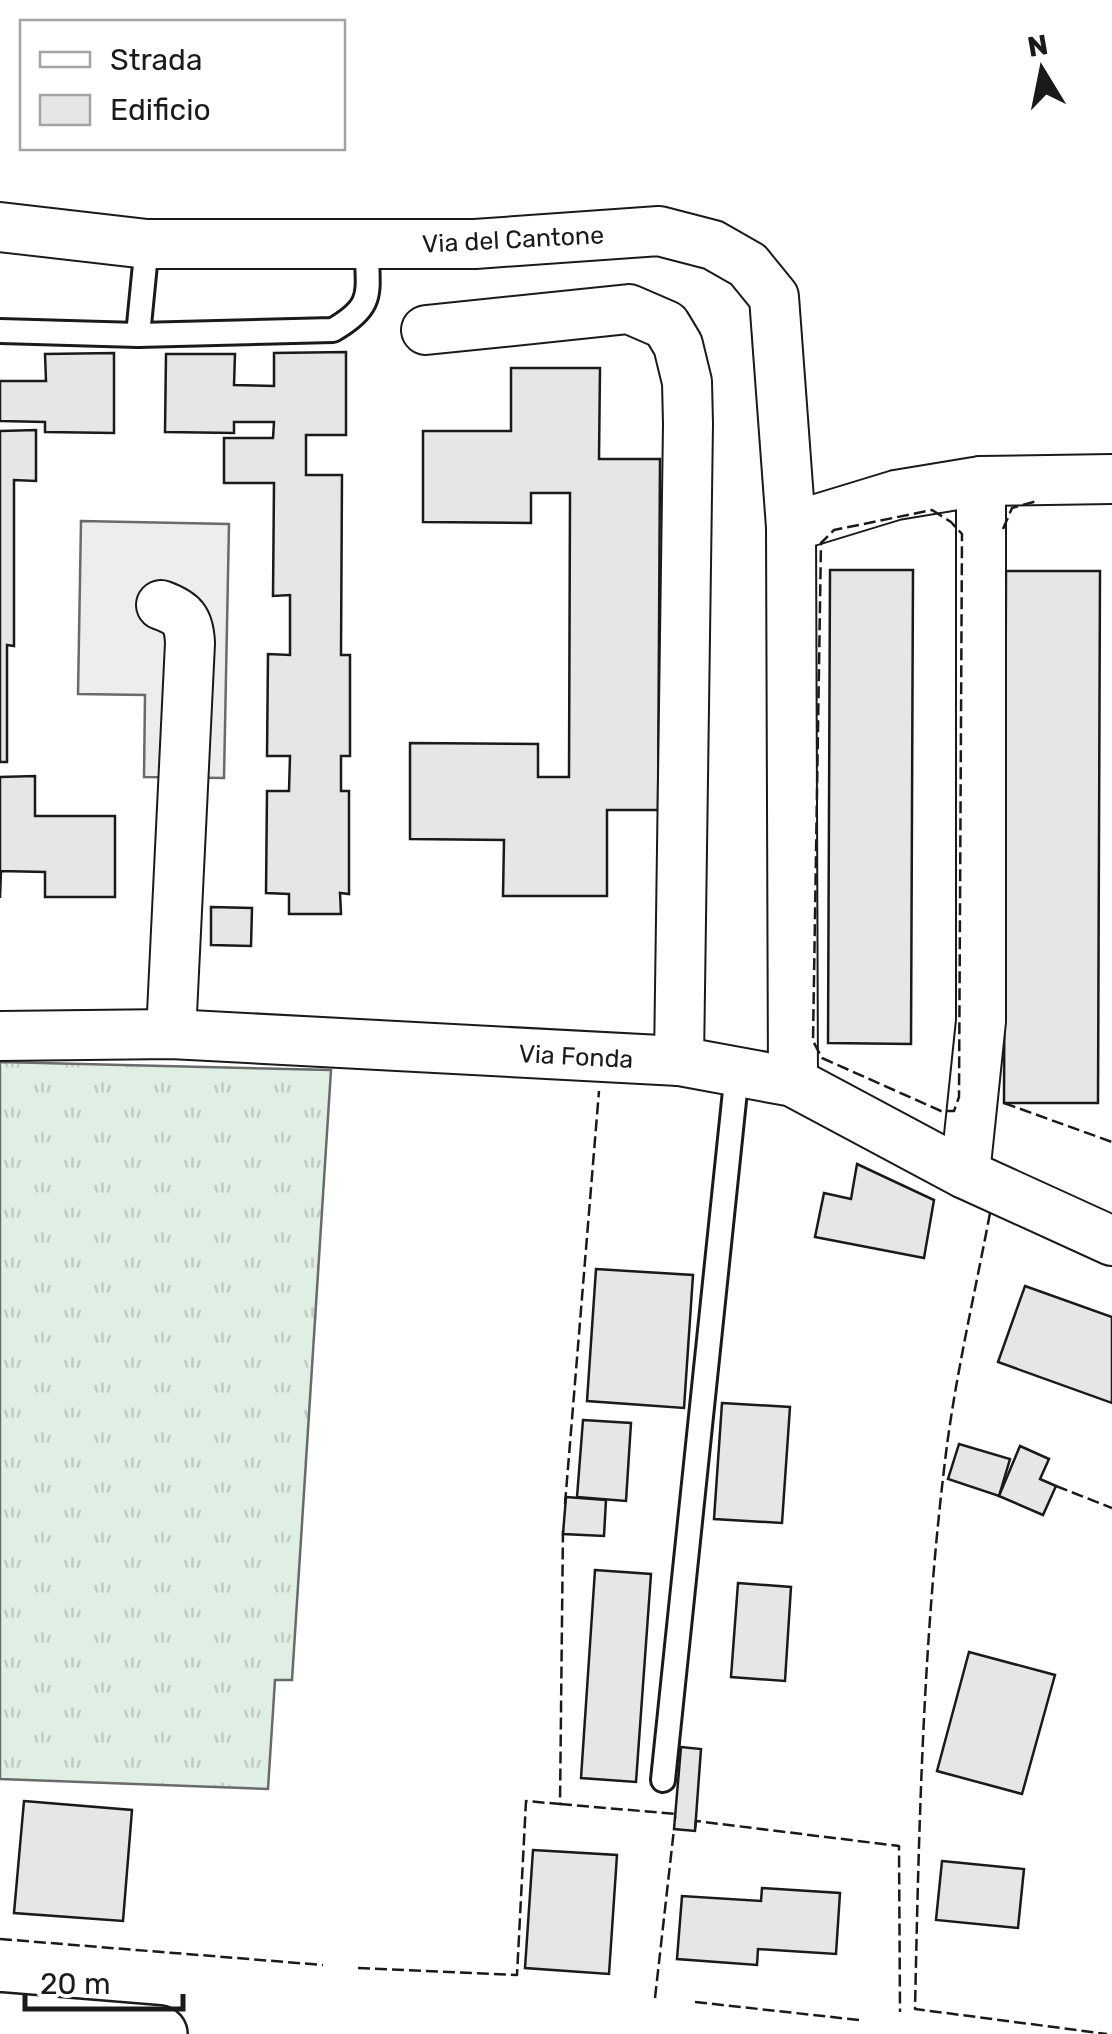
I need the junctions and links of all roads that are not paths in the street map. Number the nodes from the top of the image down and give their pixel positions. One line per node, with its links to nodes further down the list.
1 (0, 227): 2 (street, Via del Cantone)
2 (146, 244): 3 (street, Via del Cantone); 6 (lane)
3 (366, 244): 6 (lane); 9 (street, Via del Cantone)
4 (426, 330): 13 (street)
5 (0, 331): 6 (lane)
6 (138, 335)
7 (1112, 478): 8 (street)
8 (981, 481): 9 (street); 16 (street)
9 (791, 526): 15 (street, Via del Cantone)
10 (161, 605): 11 (street)
11 (171, 1034): 12 (street, Via Fonda); 13 (street, Via Fonda)
12 (0, 1036)
13 (679, 1062): 14 (street, Via Fonda)
14 (737, 1072): 15 (street, Via Fonda); 18 (lane)
15 (793, 1082): 16 (street, Via Fonda)
16 (964, 1174): 17 (street, Via Fonda)
17 (1112, 1241)
18 (662, 1780)
19 (0, 2021): 20 (main road)
20 (159, 2034)

